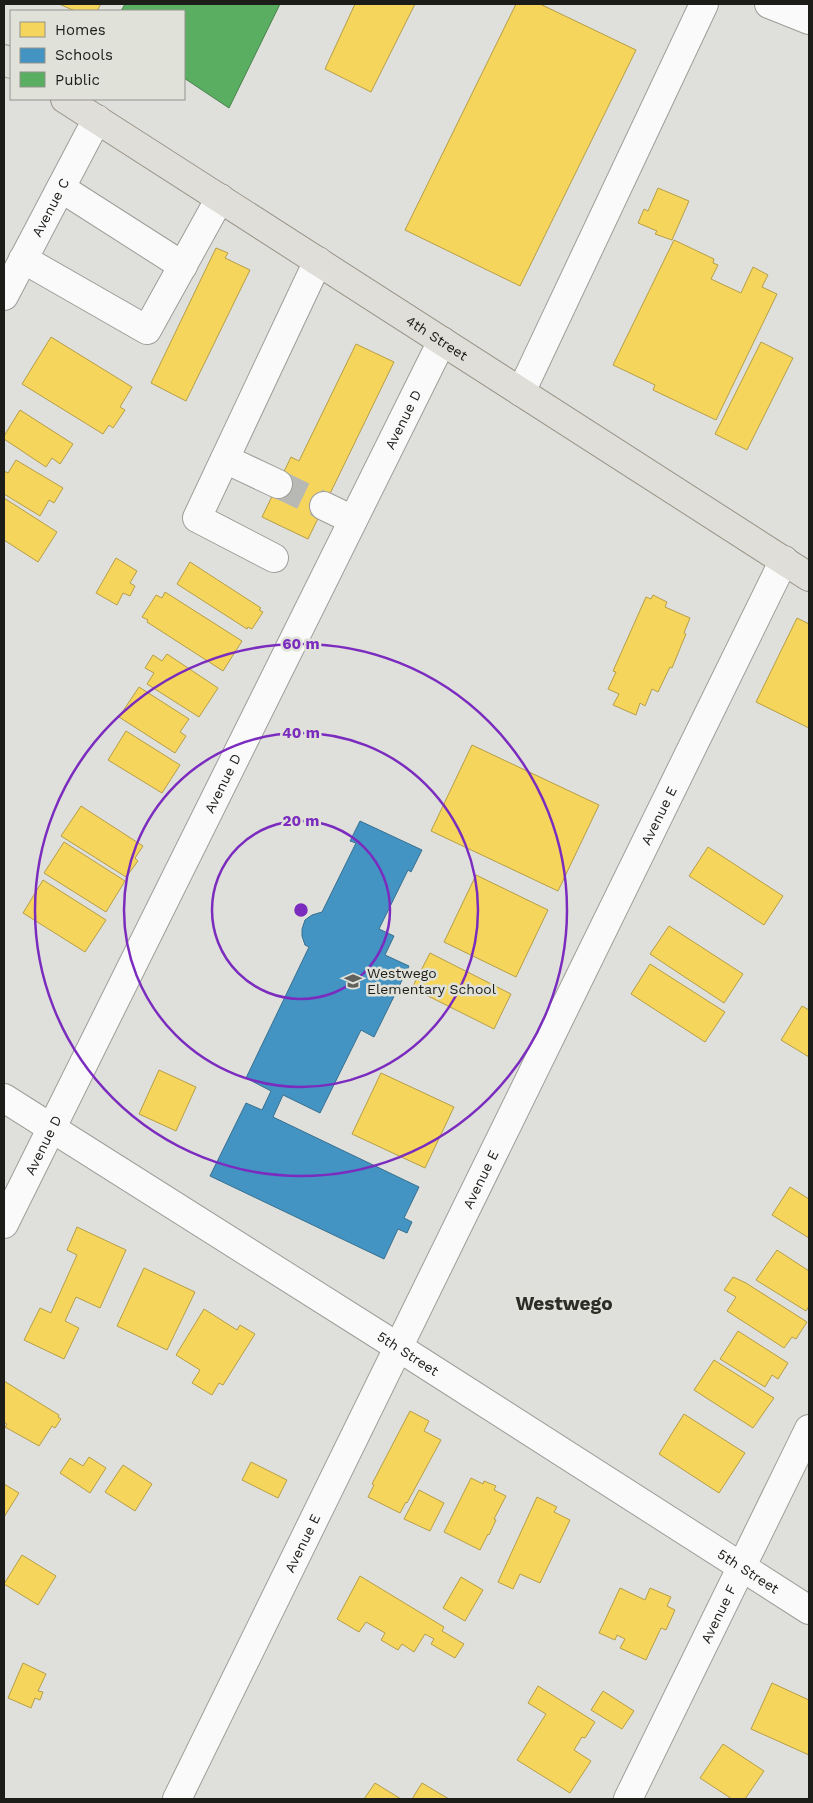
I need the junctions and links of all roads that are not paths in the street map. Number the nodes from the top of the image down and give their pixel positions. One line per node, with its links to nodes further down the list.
1 (704, 4): 13 (street)
2 (769, 4): 3 (street)
3 (809, 20)
4 (67, 100): 5 (main road, 4th Street)
5 (97, 119): 6 (street, Avenue C); 7 (main road, 4th Street)
6 (60, 188): 8 (street, Avenue C); 10 (street)
7 (220, 198): 9 (main road, 4th Street); 10 (street)
8 (23, 259): 10 (street); 11 (street, Avenue C)
9 (318, 261): 12 (main road, 4th Street); 14 (street)
10 (184, 266)
11 (4, 296)
12 (442, 341): 13 (main road, 4th Street); 17 (street, Avenue D)
13 (521, 392): 19 (main road, 4th Street)
14 (224, 459): 15 (street); 18 (street)
15 (278, 484)
16 (324, 506): 17 (street)
17 (353, 520): 22 (street, Avenue D)
18 (274, 558)
19 (784, 560): 20 (main road, 4th Street); 24 (street, Avenue E)
20 (809, 577)
21 (4, 1098): 22 (street, 5th Street)
22 (50, 1128): 23 (street, Avenue D); 24 (street, 5th Street)
23 (4, 1224)
24 (398, 1347): 26 (street, 5th Street); 28 (street, Avenue E)
25 (809, 1429): 26 (street, Avenue F)
26 (741, 1566): 27 (street, 5th Street); 29 (street, Avenue F)
27 (809, 1610)
28 (177, 1799)
29 (628, 1799)

